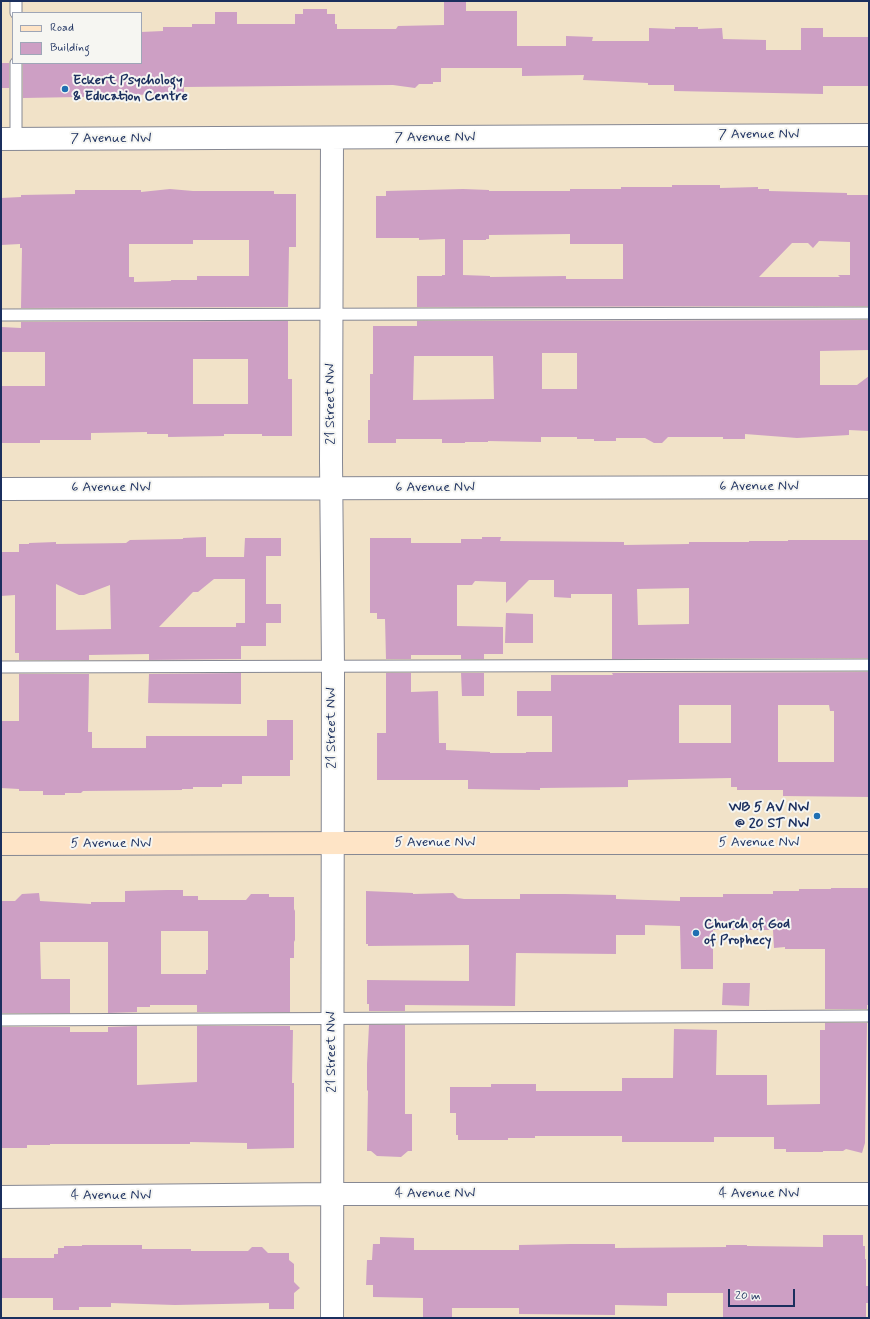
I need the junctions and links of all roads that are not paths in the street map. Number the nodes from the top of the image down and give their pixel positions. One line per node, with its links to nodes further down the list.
1 (16, 1): 2 (lane)
2 (16, 12)
3 (16, 64): 6 (lane)
4 (869, 134): 5 (street, 7 Avenue NW)
5 (332, 138): 6 (street, 7 Avenue NW); 9 (street, 21 Street NW)
6 (9, 139)
7 (869, 313): 9 (lane)
8 (1, 315): 9 (lane)
9 (331, 315): 11 (street, 21 Street NW)
10 (869, 487): 11 (street, 6 Avenue NW)
11 (331, 488): 12 (street, 6 Avenue NW); 15 (street, 21 Street NW)
12 (1, 489)
13 (869, 665): 15 (lane)
14 (1, 667): 15 (lane)
15 (333, 667): 16 (street, 21 Street NW)
16 (332, 843): 17 (street, 5 Avenue NW); 18 (street, 5 Avenue NW); 20 (street, 21 Street NW)
17 (869, 843)
18 (1, 844)
19 (869, 1016): 20 (lane)
20 (332, 1019): 21 (lane); 22 (street, 21 Street NW)
21 (1, 1020)
22 (333, 1194): 23 (street, 4 Avenue NW); 24 (street, 4 Avenue NW); 25 (street, 21 Street NW)
23 (869, 1194)
24 (1, 1197)
25 (332, 1318)

